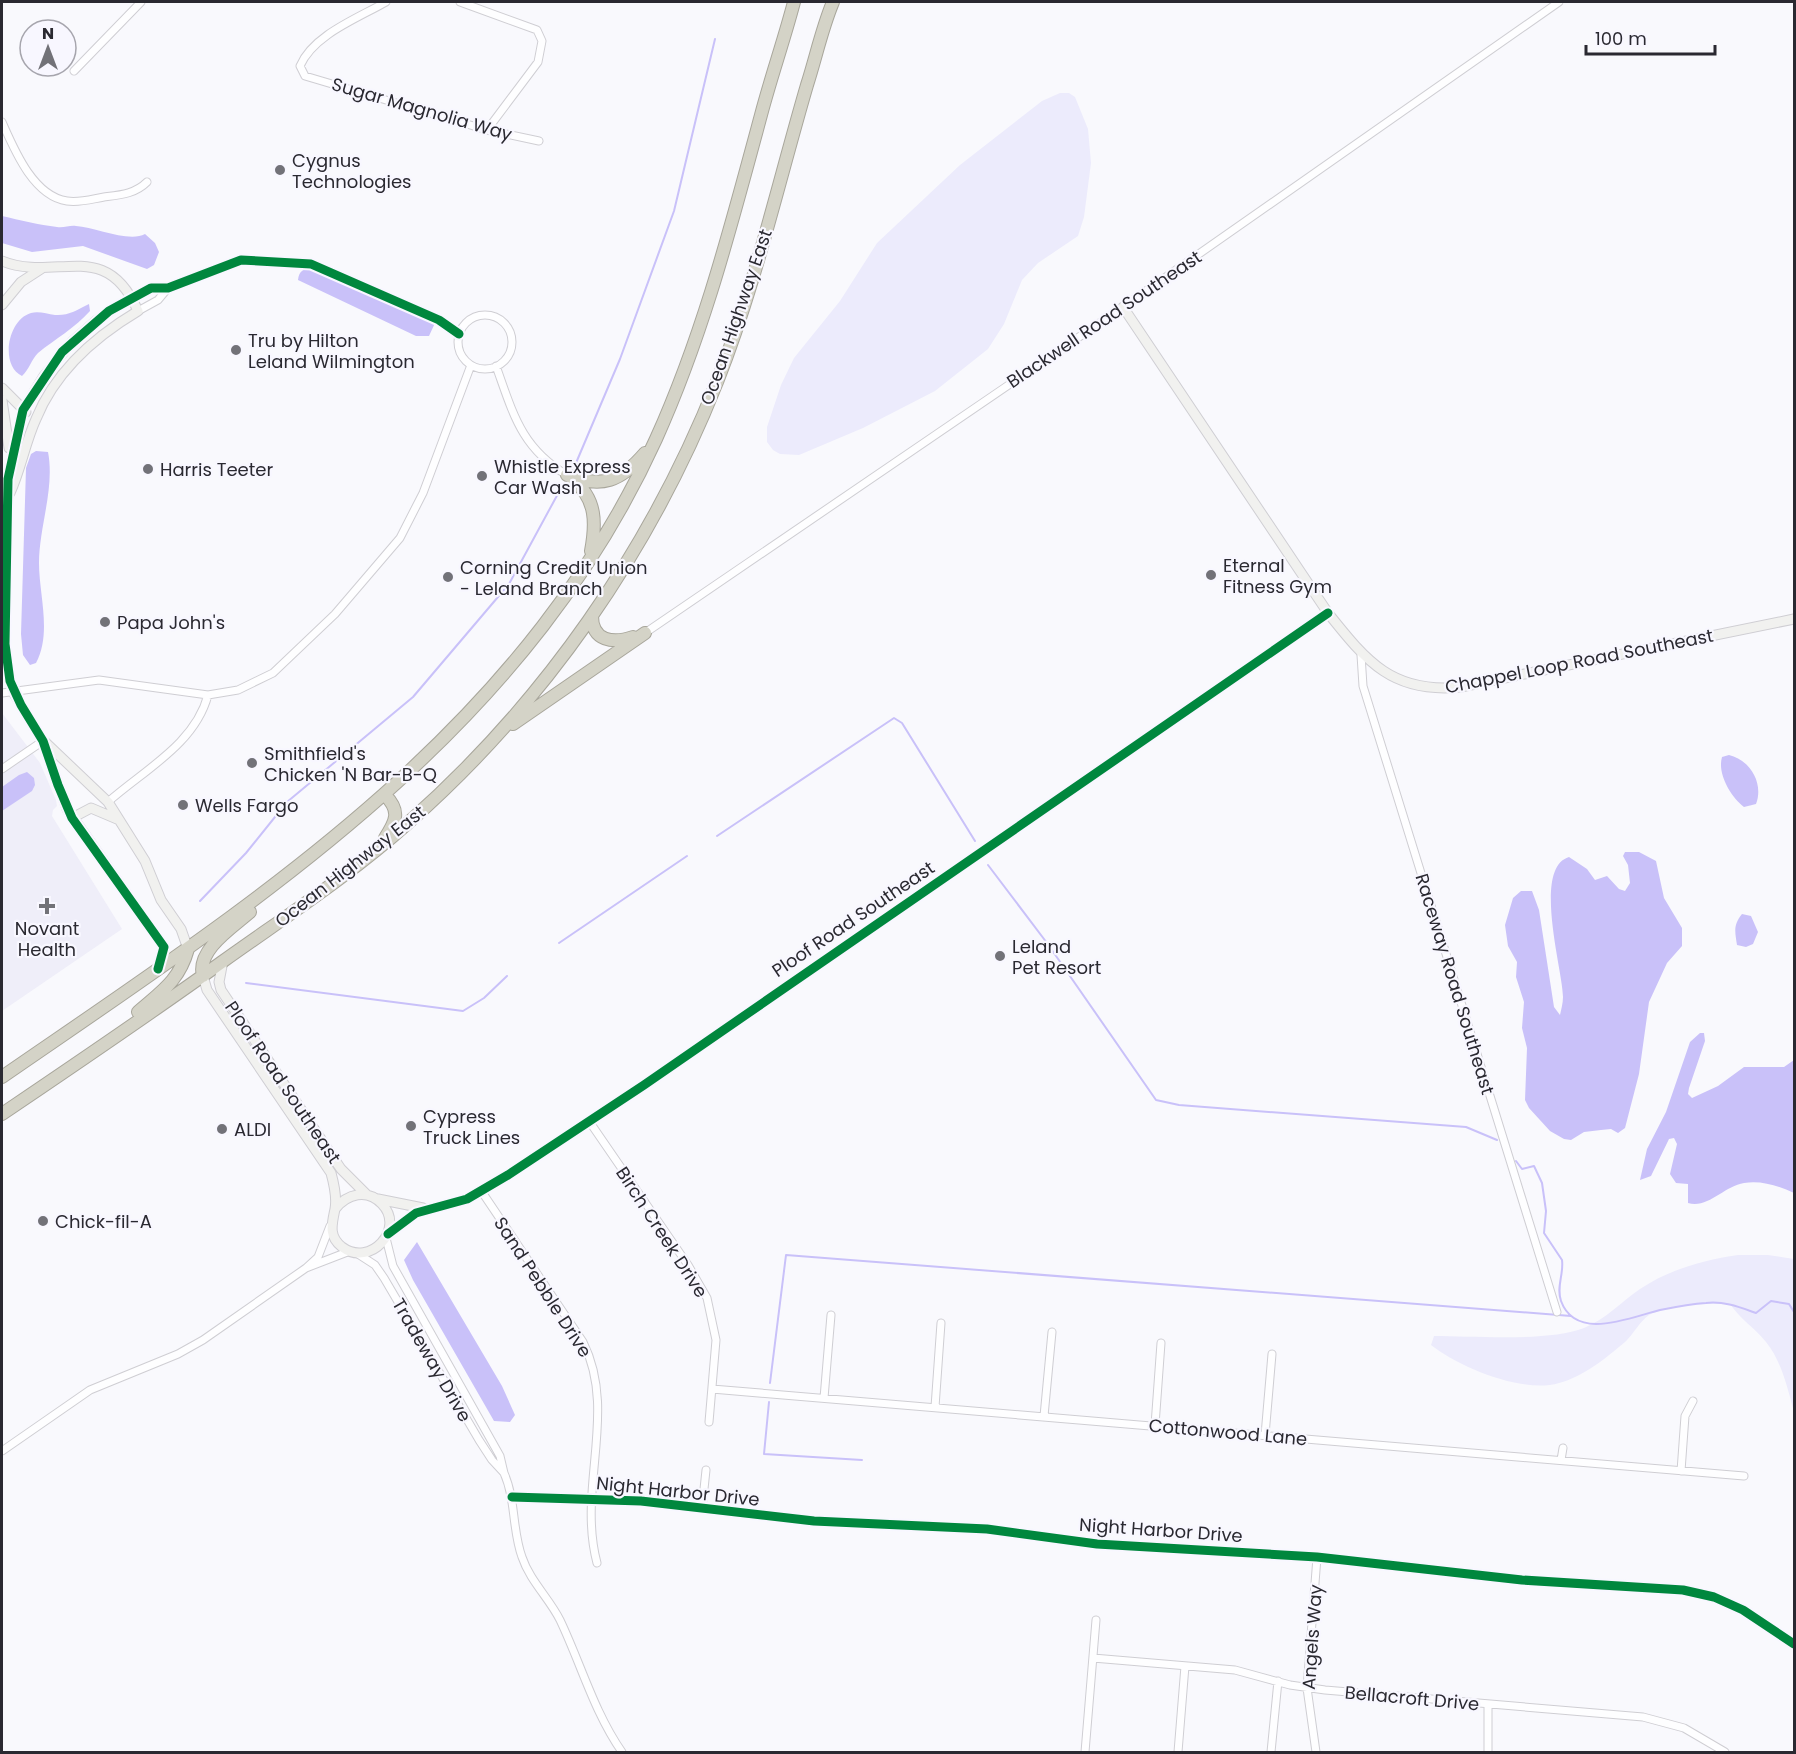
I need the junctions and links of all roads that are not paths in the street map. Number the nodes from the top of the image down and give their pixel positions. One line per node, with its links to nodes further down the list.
1 (141, 2): 7 (street)
2 (386, 2): 9 (street, Sugar Magnolia Way)
3 (460, 2): 9 (street)
4 (794, 2): 26 (highway, Ocean Highway East)
5 (1559, 2): 17 (street, Blackwell Road Southeast)
6 (831, 5): 32 (highway, Ocean Highway East)
7 (78, 67)
8 (2, 122): 11 (street)
9 (487, 130): 10 (street, Sugar Magnolia Way)
10 (539, 141)
11 (147, 182)
12 (2, 261): 13 (street)
13 (44, 268): 15 (street); 16 (street)
14 (168, 288): 15 (street); 18 (street); 19 (street)
15 (132, 297): 18 (street); 24 (street)
16 (2, 305)
17 (1123, 307): 31 (street, Chappel Loop Road Southeast); 34 (street, Blackwell Road Southeast)
18 (138, 310): 25 (street)
19 (459, 334): 20 (street); 21 (street)
20 (471, 365): 21 (street); 38 (street)
21 (496, 366): 28 (street)
22 (2, 388): 24 (street)
23 (2, 400): 27 (street)
24 (23, 410): 25 (street); 27 (street)
25 (36, 417): 29 (street)
26 (655, 440): 28 (highway); 30 (highway, Ocean Highway East)
27 (10, 463): 29 (street)
28 (567, 475): 30 (highway)
29 (9, 495): 36 (street)
30 (589, 560): 42 (highway, Ocean Highway East)
31 (1328, 613): 35 (street, Chappel Loop Road Southeast); 57 (street, Ploof Road Southeast)
32 (592, 616): 34 (highway); 39 (highway, Ocean Highway East)
33 (1794, 619): 35 (street, Chappel Loop Road Southeast)
34 (645, 633): 39 (highway)
35 (1361, 655): 65 (street, Raceway Road Southeast)
36 (14, 692): 37 (street); 38 (street); 40 (street)
37 (2, 693)
38 (208, 695): 43 (street)
39 (495, 738): 46 (highway, Ocean Highway East)
40 (43, 741): 41 (street); 43 (street); 44 (street)
41 (2, 769)
42 (386, 795): 46 (highway); 47 (highway, Ocean Highway East)
43 (108, 802): 45 (street)
44 (72, 818): 45 (street); 50 (street)
45 (118, 820): 48 (street)
46 (378, 849): 49 (highway, Ocean Highway East)
47 (298, 869): 48 (highway, Ocean Highway East); 51 (highway)
48 (188, 949): 50 (highway, Ocean Highway East); 52 (highway)
49 (223, 961): 51 (highway, Ocean Highway East); 59 (street, Ploof Road Southeast)
50 (158, 969): 53 (highway, Ocean Highway East)
51 (203, 976): 52 (highway, Ocean Highway East); 61 (street, Ploof Road Southeast)
52 (95, 1050): 56 (highway, Ocean Highway East)
53 (27, 1059): 54 (highway, Ocean Highway East); 55 (highway)
54 (2, 1077)
55 (2, 1084)
56 (2, 1112)
57 (589, 1121): 58 (street, Ploof Road Southeast); 71 (street, Birch Creek Drive)
58 (482, 1192): 60 (street, Ploof Road Southeast); 87 (street, Sand Pebble Drive)
59 (371, 1197): 60 (street, Ploof Road Southeast); 61 (street); 62 (street)
60 (434, 1208): 62 (street, Ploof Road Southeast)
61 (333, 1214): 63 (street); 64 (street)
62 (387, 1236): 63 (street); 84 (street, Tradeway Drive)
63 (353, 1252): 64 (street); 84 (street, Tradeway Drive)
64 (306, 1268): 80 (street)
65 (1557, 1312)
66 (831, 1315): 72 (street)
67 (941, 1323): 74 (street)
68 (1052, 1332): 75 (street)
69 (1161, 1343): 77 (street)
70 (1272, 1354): 78 (street)
71 (712, 1389): 72 (street, Cottonwood Lane); 76 (street, Birch Creek Drive)
72 (824, 1398): 74 (street, Cottonwood Lane)
73 (1694, 1401): 83 (street)
74 (935, 1407): 75 (street, Cottonwood Lane)
75 (1044, 1416): 77 (street, Cottonwood Lane)
76 (709, 1422)
77 (1155, 1425): 78 (street, Cottonwood Lane)
78 (1265, 1435): 81 (street, Cottonwood Lane)
79 (1563, 1448): 81 (street)
80 (2, 1451)
81 (1562, 1460): 83 (street, Cottonwood Lane)
82 (706, 1470): 88 (street, Night Harbor Drive)
83 (1681, 1471): 85 (street, Cottonwood Lane)
84 (504, 1473): 86 (street, Tradeway Drive)
85 (1744, 1476)
86 (512, 1497): 87 (street, Night Harbor Drive); 98 (street, Tradeway Drive)
87 (590, 1498): 88 (street, Night Harbor Drive); 90 (street, Sand Pebble Drive)
88 (702, 1508): 89 (street, Night Harbor Drive)
89 (1317, 1557): 92 (street, Night Harbor Drive); 96 (street, Angels Way)
90 (597, 1563)
91 (1096, 1620): 93 (street)
92 (1794, 1644)
93 (1093, 1658): 94 (street, Bellacroft Drive); 99 (street)
94 (1185, 1666): 95 (street, Bellacroft Drive); 100 (street)
95 (1278, 1681): 96 (street, Bellacroft Drive); 101 (street)
96 (1307, 1688): 97 (street, Bellacroft Drive); 102 (street, Angels Way)
97 (1488, 1704): 103 (street); 104 (street, Bellacroft Drive)
98 (622, 1752)
99 (1085, 1752)
100 (1178, 1752)
101 (1271, 1752)
102 (1316, 1752)
103 (1488, 1752)
104 (1725, 1752)

